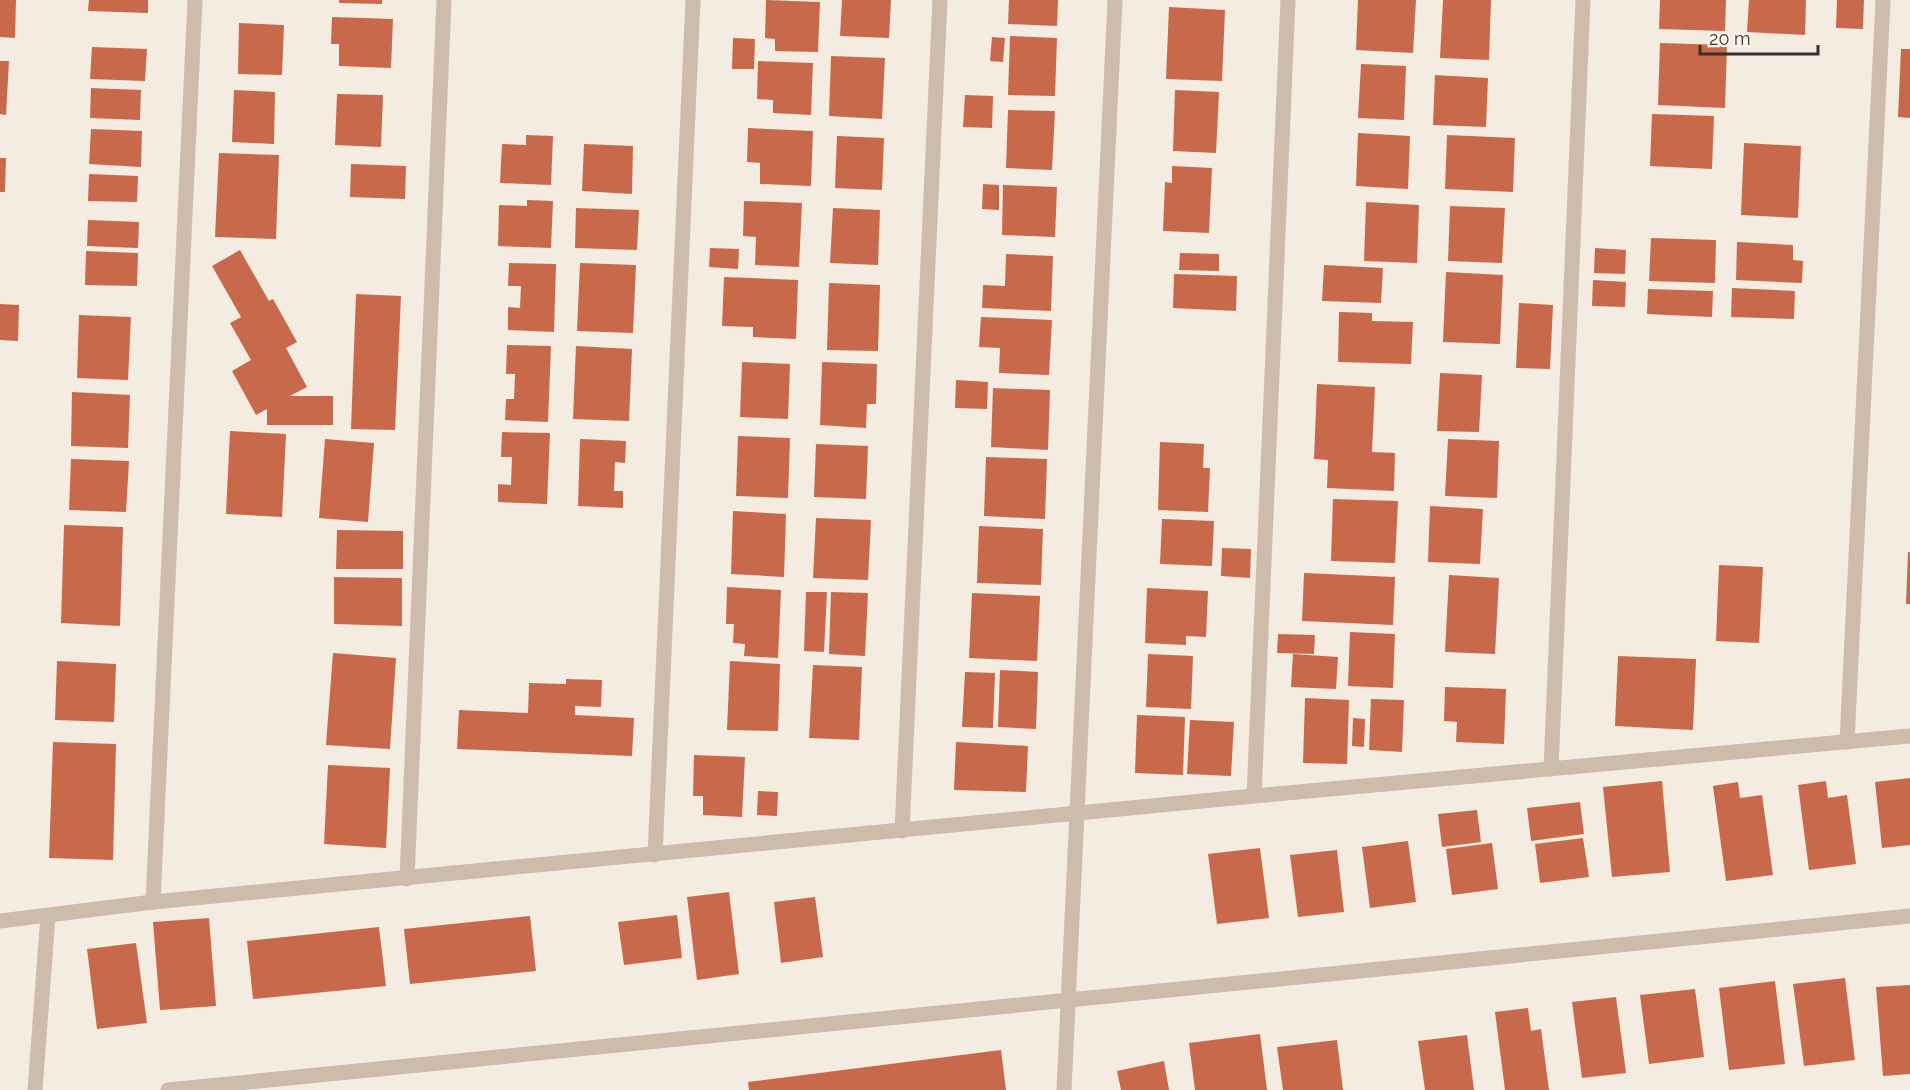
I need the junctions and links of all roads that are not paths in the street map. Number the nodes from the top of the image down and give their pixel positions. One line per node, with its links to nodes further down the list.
1 (195, 0): 17 (street)
2 (444, 0): 16 (street)
3 (693, 0): 15 (street)
4 (940, 0): 14 (street)
5 (1115, 0): 13 (street)
6 (1288, 0): 12 (street)
7 (1583, 0): 11 (street)
8 (1882, 0): 10 (street)
9 (1910, 736): 10 (street)
10 (1847, 742): 11 (street)
11 (1551, 770): 12 (street)
12 (1254, 796): 13 (street)
13 (1077, 814): 14 (street); 21 (street)
14 (902, 831): 15 (street)
15 (656, 855): 16 (street)
16 (406, 879): 17 (street)
17 (153, 902): 18 (street)
18 (48, 916): 20 (street); 22 (street)
19 (1910, 916): 21 (street)
20 (0, 921)
21 (1068, 1001): 23 (street); 24 (street)
22 (35, 1090)
23 (168, 1090)
24 (1064, 1090)

